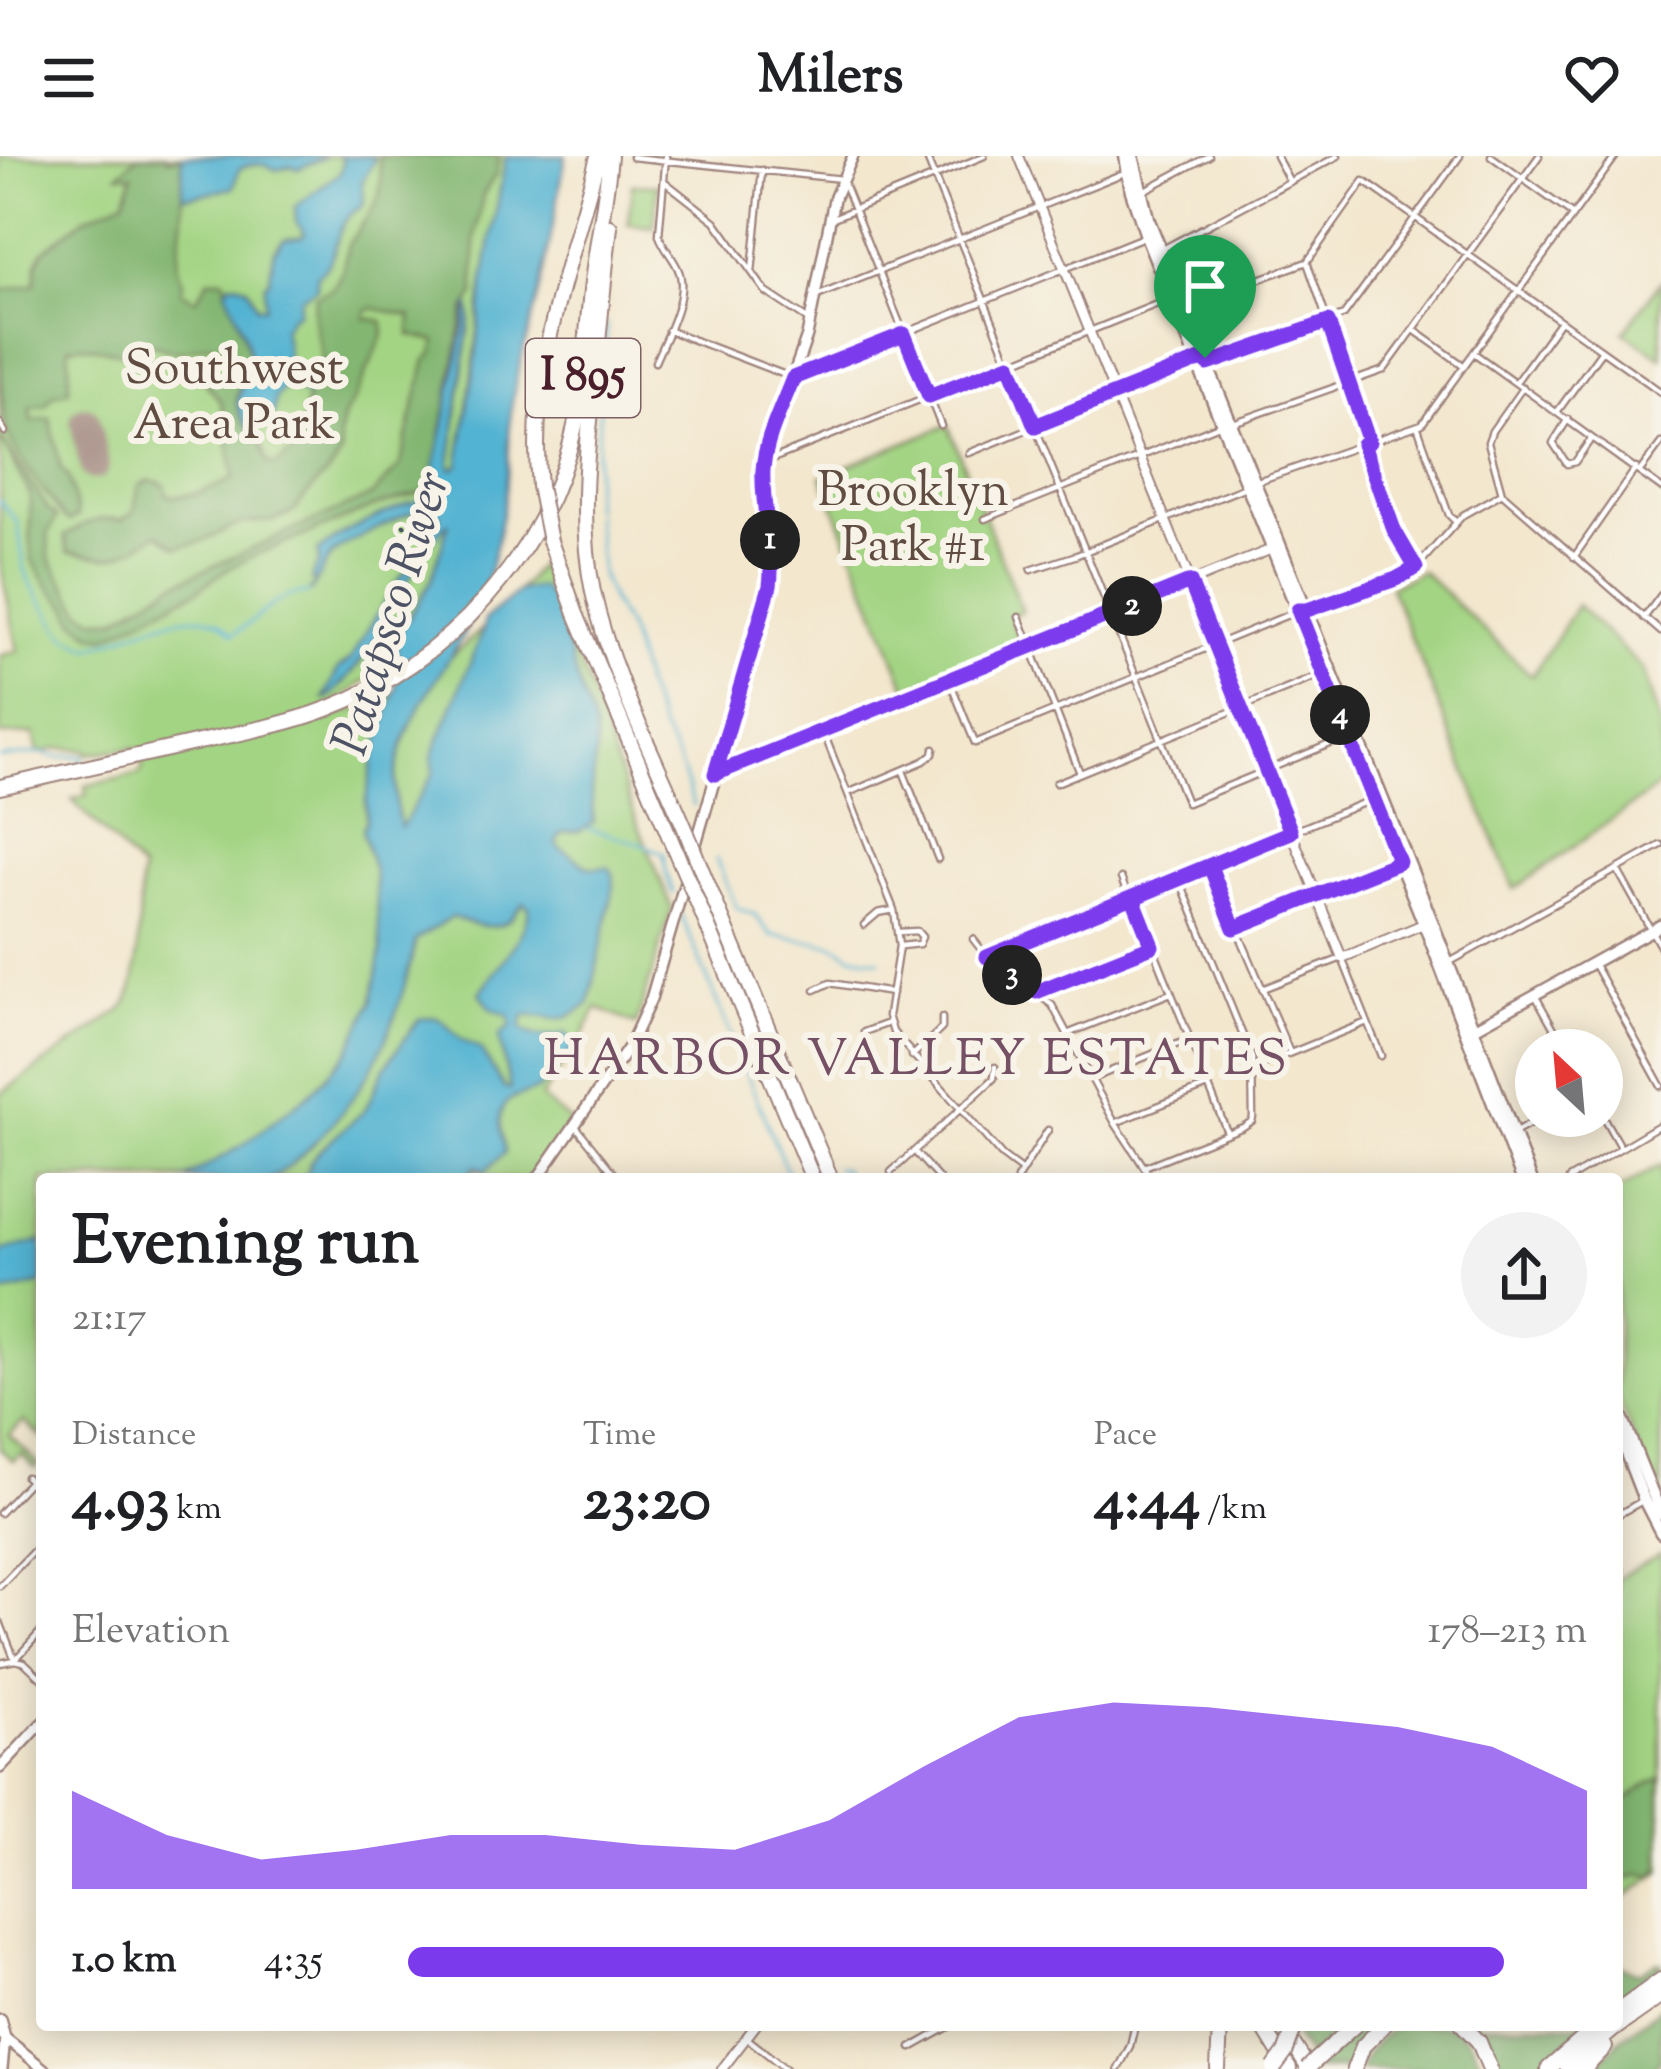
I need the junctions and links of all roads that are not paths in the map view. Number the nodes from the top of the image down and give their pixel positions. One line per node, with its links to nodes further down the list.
1 (598, 156): 176 (highway, bridge)
2 (614, 156): 38 (highway, I 895); 89 (highway, I 895)
3 (853, 156): 19 (main road)
4 (926, 156): 18 (street)
5 (984, 156): 18 (street)
6 (1018, 156): 24 (street)
7 (1209, 156): 23 (street)
8 (1276, 156): 22 (street)
9 (1338, 156): 22 (street)
10 (1460, 156): 27 (street)
11 (1491, 156): 20 (street)
12 (1539, 156): 20 (street)
13 (1616, 156): 26 (street)
14 (632, 158): 15 (street)
15 (665, 158): 17 (street); 21 (street)
16 (1130, 163): 23 (main road); 24 (street); 29 (main road)
17 (762, 170): 19 (street); 36 (street)
18 (934, 176): 25 (street); 30 (street)
19 (842, 179): 25 (street); 28 (main road)
20 (1522, 179): 26 (street); 32 (street)
21 (663, 180): 36 (street); 45 (street)
22 (1290, 182): 31 (street)
23 (1140, 193): 31 (main road)
24 (1039, 207): 30 (street); 34 (street)
25 (854, 209): 28 (street); 35 (street)
26 (1573, 215): 37 (street)
27 (1416, 218): 32 (street); 33 (street); 44 (street)
28 (829, 219): 39 (main road)
29 (1146, 236): 31 (main road); 34 (street)
30 (959, 239): 35 (street); 40 (street)
31 (1157, 252): 41 (main road)
32 (1468, 255): 37 (street); 46 (street)
33 (1307, 262): 41 (street); 44 (street)
34 (1064, 269): 40 (street); 47 (street)
35 (879, 271): 39 (street); 48 (street)
36 (752, 272): 42 (street)
37 (1519, 291): 43 (street); 50 (street)
38 (602, 292): 89 (highway, I 895); 177 (highway, bridge)
39 (814, 297): 42 (main road)
40 (984, 301): 48 (street); 53 (street)
41 (1178, 302): 47 (street); 52 (main road)
42 (810, 321): 55 (main road)
43 (1560, 321): 49 (street); 57 (street)
44 (1328, 322): 52 (street); 56 (street)
45 (668, 330): 51 (street); 55 (street)
46 (1414, 330): 54 (street); 56 (street)
47 (1089, 332): 53 (street); 59 (street)
48 (904, 334): 55 (street); 60 (street)
49 (1602, 350): 58 (street); 61 (street)
50 (1474, 352): 54 (street); 57 (street)
51 (656, 362)
52 (1203, 363): 59 (street); 64 (main road)
53 (1010, 364): 60 (street); 66 (street)
54 (1465, 366): 67 (street)
55 (793, 378): 74 (main road)
56 (1348, 383): 64 (street); 70 (street)
57 (1520, 385): 61 (street); 79 (street)
58 (1661, 392)
59 (1114, 394): 66 (street); 73 (street)
60 (929, 396): 65 (street); 74 (street)
61 (1557, 412): 62 (street)
62 (1568, 419): 69 (street); 69 (street)
63 (0, 423): 68 (street)
64 (1228, 424): 73 (street); 76 (main road)
65 (941, 426)
66 (1035, 426): 72 (street); 78 (street)
67 (1418, 426): 70 (street); 82 (street)
68 (5, 432)
69 (1592, 437): 75 (street)
70 (1366, 443): 76 (street); 86 (street)
71 (1661, 443): 75 (street)
72 (969, 453)
73 (1140, 457): 78 (street); 81 (street)
74 (764, 459): 110 (main road)
75 (1638, 470): 77 (street); 85 (street)
76 (1252, 484): 81 (street); 83 (main road); 91 (main road)
77 (1661, 488)
78 (1060, 489): 80 (street); 84 (street)
79 (1502, 494): 82 (street); 85 (street)
80 (985, 519)
81 (1165, 519): 84 (street); 88 (street)
82 (1456, 523): 86 (street)
83 (1274, 549): 88 (street); 91 (main road)
84 (1085, 551): 87 (street); 92 (street)
85 (1574, 557): 94 (street)
86 (1416, 568): 91 (street)
87 (1031, 570)
88 (1190, 582): 92 (street); 96 (street)
89 (503, 585): 112 (highway, I 895)
90 (1661, 596): 94 (street)
91 (1303, 610): 96 (street); 98 (main road); 126 (main road)
92 (1111, 614): 97 (street); 99 (street)
93 (1018, 616): 97 (street)
94 (1645, 618): 95 (street)
95 (1661, 632)
96 (1215, 645): 99 (street); 101 (street)
97 (1030, 647): 100 (street); 102 (street)
98 (1323, 674): 101 (street); 104 (main road)
99 (1136, 677): 102 (street); 105 (street)
100 (950, 680): 102 (street); 103 (street)
101 (1240, 708): 105 (street); 108 (street)
102 (1055, 710): 109 (street)
103 (823, 730): 110 (street); 113 (street)
104 (1348, 736): 108 (street); 114 (main road)
105 (1161, 740): 108 (street); 109 (street)
106 (934, 749): 107 (street)
107 (903, 770): 113 (street); 117 (street)
108 (1266, 770): 115 (street)
109 (1080, 773): 111 (street)
110 (715, 774): 164 (main road)
111 (1056, 783)
112 (0, 790)
113 (848, 793): 125 (street)
114 (1373, 799): 115 (street); 118 (main road)
115 (1291, 832): 119 (street); 123 (street)
116 (1661, 845): 120 (street)
117 (938, 859)
118 (1399, 862): 123 (street); 126 (main road)
119 (1210, 866): 122 (street); 128 (street)
120 (1617, 869): 129 (street); 137 (street)
121 (1121, 878): 124 (street)
122 (1180, 878): 124 (street); 157 (street)
123 (1316, 896): 128 (street); 136 (street)
124 (1131, 898): 133 (street); 135 (street)
125 (894, 910): 127 (street); 130 (street)
126 (1428, 922): 136 (street); 137 (main road); 149 (main road)
127 (864, 925)
128 (1234, 928): 139 (street)
129 (1656, 928): 134 (street); 138 (main road)
130 (898, 932): 132 (street); 132 (street)
131 (973, 939): 135 (street)
132 (899, 946): 142 (street)
133 (1152, 946): 141 (street); 143 (street)
134 (1661, 948)
135 (987, 957): 141 (street)
136 (1342, 958): 139 (street); 146 (street)
137 (1448, 963): 149 (main road)
138 (1593, 963): 144 (main road); 160 (street)
139 (1262, 989): 153 (street)
140 (815, 990): 142 (street)
141 (1036, 992): 151 (street)
142 (892, 993): 147 (street)
143 (1171, 993): 151 (street); 152 (street)
144 (1535, 995): 148 (street); 149 (main road)
145 (942, 1018): 154 (street)
146 (1367, 1022): 153 (street); 155 (street)
147 (889, 1024): 150 (street); 154 (street)
148 (1554, 1029)
149 (1470, 1030): 167 (main road); 180 (main road)
150 (865, 1032)
151 (1067, 1034): 158 (street)
152 (1190, 1039): 158 (street); 159 (street)
153 (1290, 1054): 157 (street)
154 (912, 1056): 161 (street)
155 (1381, 1056)
156 (995, 1067): 161 (street)
157 (1254, 1068): 166 (street)
158 (1091, 1079): 162 (street)
159 (1208, 1086): 162 (street); 166 (street)
160 (1661, 1086)
161 (960, 1108): 170 (street); 173 (street)
162 (1115, 1123): 171 (street)
163 (1661, 1124): 169 (street)
164 (575, 1125): 174 (main road); 175 (street)
165 (1048, 1130): 173 (street)
166 (1228, 1133): 171 (street)
167 (1514, 1133): 181 (main road)
168 (1615, 1137): 169 (street)
169 (1621, 1148): 182 (street)
170 (914, 1150): 172 (street); 178 (street)
171 (1144, 1167): 179 (street)
172 (891, 1172)
173 (1022, 1172)
174 (541, 1173)
175 (613, 1173)
176 (810, 1173)
177 (828, 1173)
178 (934, 1173)
179 (1148, 1173)
180 (1525, 1173)
181 (1525, 1173)
182 (1579, 1173)
183 (1623, 1421): 189 (main road)
184 (1623, 1446): 186 (main road)
185 (36, 1486): 188 (street)
186 (1644, 1500): 187 (street); 190 (main road)
187 (1623, 1512)
188 (0, 1513)
189 (1661, 1514)
190 (1661, 1533)
191 (36, 1548): 192 (street)
192 (0, 1586)
193 (0, 1622): 195 (street)
194 (36, 1637): 195 (street)
195 (15, 1660): 196 (street); 197 (street)
196 (0, 1664)
197 (36, 1673)
198 (36, 1729): 199 (main road)
199 (2, 1762)
200 (1661, 1979): 202 (highway)
201 (1661, 1998): 204 (highway); 205 (highway)
202 (1623, 2008)
203 (0, 2019): 219 (main road)
204 (1623, 2024)
205 (1623, 2030)
206 (751, 2031): 220 (street)
207 (941, 2031): 221 (street)
208 (1134, 2031): 228 (street)
209 (1220, 2031): 229 (highway)
210 (1266, 2031): 231 (highway)
211 (1285, 2031): 223 (highway)
212 (1293, 2031): 230 (highway, bridge)
213 (1349, 2031): 223 (highway)
214 (1378, 2031): 232 (highway)
215 (1469, 2031): 233 (highway)
216 (1592, 2031): 234 (highway)
217 (1613, 2031): 235 (highway)
218 (1622, 2031): 236 (highway)
219 (2, 2036): 222 (main road); 224 (main road)
220 (746, 2038): 226 (street); 227 (street)
221 (911, 2048)
222 (29, 2057): 224 (main road); 225 (main road)
223 (1311, 2066)
224 (2, 2068)
225 (44, 2069)
226 (722, 2069)
227 (786, 2069)
228 (1118, 2069)
229 (1218, 2069)
230 (1274, 2069)
231 (1289, 2069)
232 (1354, 2069)
233 (1490, 2069)
234 (1548, 2069)
235 (1567, 2069)
236 (1584, 2069)

